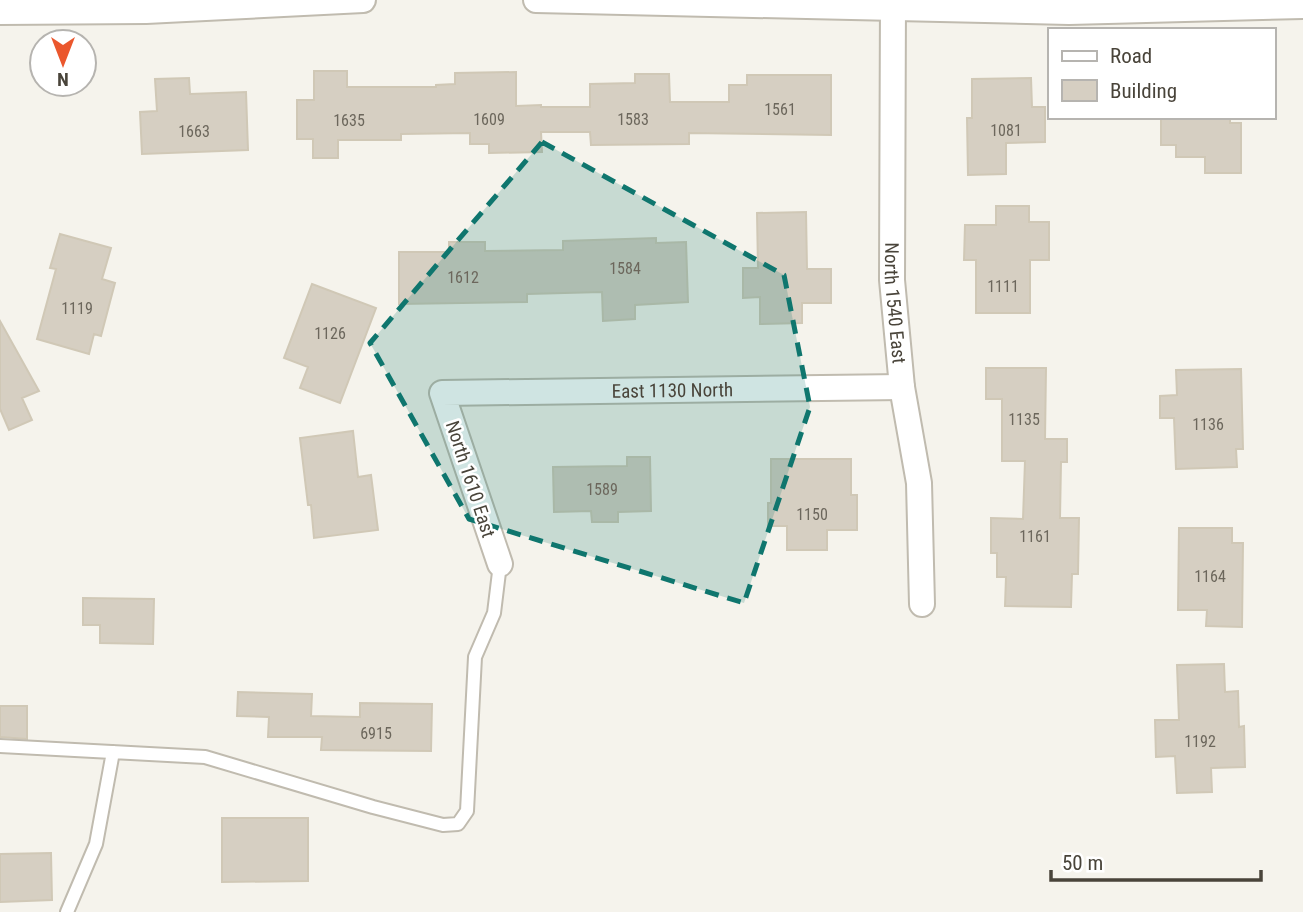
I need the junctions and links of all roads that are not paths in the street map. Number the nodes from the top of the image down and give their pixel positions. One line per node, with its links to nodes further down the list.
1 (363, 0): 5 (street)
2 (536, 0): 3 (street)
3 (893, 4): 4 (street); 6 (street, North 1540 East)
4 (1303, 6)
5 (0, 12)
6 (902, 387): 7 (street, East 1130 North); 9 (street, North 1540 East)
7 (442, 393): 8 (street, North 1610 East)
8 (500, 564): 11 (lane)
9 (922, 604)
10 (0, 746): 11 (lane)
11 (113, 752): 12 (lane)
12 (67, 912)

